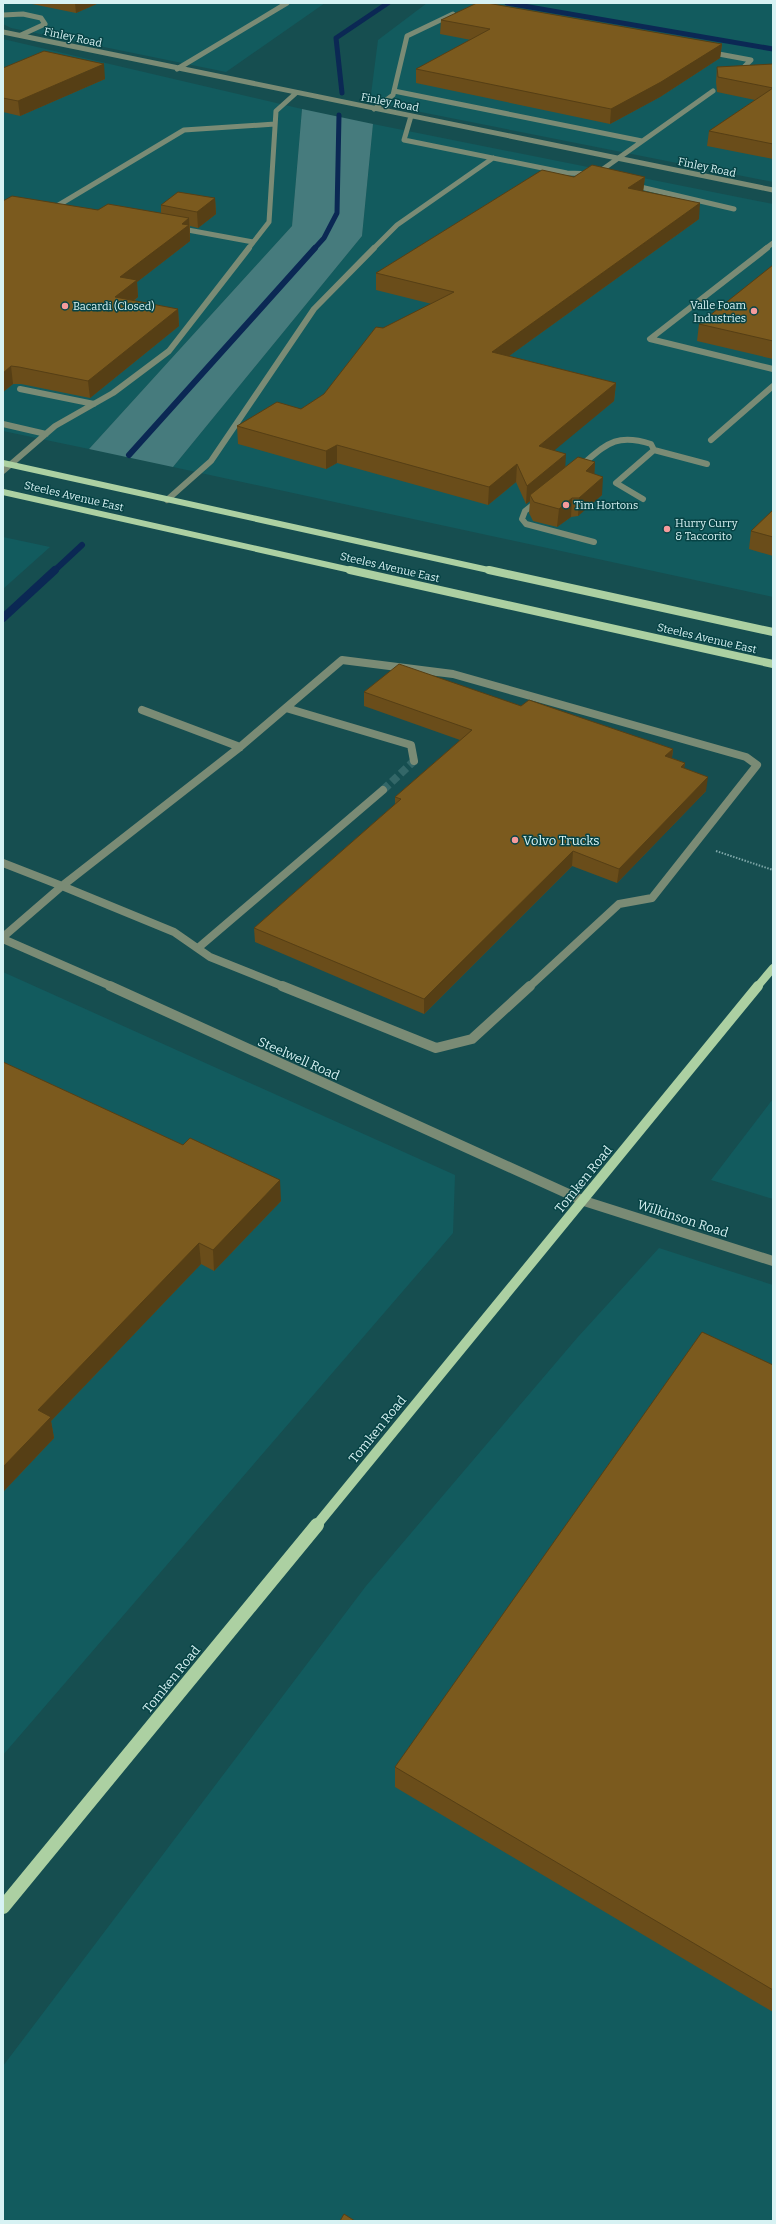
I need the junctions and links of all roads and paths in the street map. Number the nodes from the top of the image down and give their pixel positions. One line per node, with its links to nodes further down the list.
1 (287, 3): 7 (street)
2 (460, 12): 9 (street)
3 (3, 15): 5 (street)
4 (3, 32): 5 (street, Finley Road)
5 (21, 36): 7 (street, Finley Road)
6 (704, 52): 8 (street)
7 (177, 69): 11 (street, Finley Road)
8 (735, 77)
9 (394, 91): 12 (street); 15 (street)
10 (713, 91): 15 (street)
11 (296, 93): 12 (street, Finley Road); 14 (street)
12 (374, 109): 13 (street, Finley Road)
13 (411, 116): 16 (street); 17 (street, Finley Road)
14 (275, 124): 23 (street); 27 (street)
15 (642, 141): 17 (street)
16 (493, 158): 18 (street); 44 (street)
17 (617, 158): 18 (street); 21 (street, Finley Road)
18 (596, 174): 19 (street)
19 (606, 177)
20 (625, 183): 25 (street)
21 (773, 190)
22 (50, 205): 23 (street)
23 (57, 206): 24 (street)
24 (65, 207)
25 (734, 209)
26 (167, 226): 27 (street)
27 (253, 242): 32 (street)
28 (773, 243): 29 (street)
29 (773, 369)
30 (773, 386): 35 (street)
31 (20, 389): 32 (street)
32 (94, 404): 34 (street)
33 (3, 424): 34 (street)
34 (46, 434): 39 (street)
35 (711, 440)
36 (654, 450): 38 (street); 41 (street); 45 (street)
37 (3, 463): 39 (main road, Steeles Avenue East)
38 (706, 464)
39 (11, 465): 40 (street); 44 (main road, Steeles Avenue East)
40 (3, 471)
41 (573, 472)
42 (3, 492): 48 (main road, Steeles Avenue East)
43 (549, 492): 46 (street)
44 (167, 500): 47 (main road, Steeles Avenue East)
45 (643, 500)
46 (594, 542)
47 (773, 632)
48 (773, 664)
49 (286, 708): 51 (street); 52 (street); 54 (street)
50 (142, 710): 51 (street)
51 (240, 747): 57 (street)
52 (414, 761)
53 (383, 790): 59 (street)
54 (694, 844): 56 (path); 59 (street)
55 (3, 863): 57 (street)
56 (773, 870)
57 (62, 886): 58 (street); 59 (street)
58 (3, 938): 61 (street, Steelwell Road)
59 (198, 948)
60 (773, 968): 61 (main road, Tomken Road)
61 (584, 1201): 62 (street, Wilkinson Road); 63 (main road, Tomken Road)
62 (773, 1262)
63 (3, 1907)

